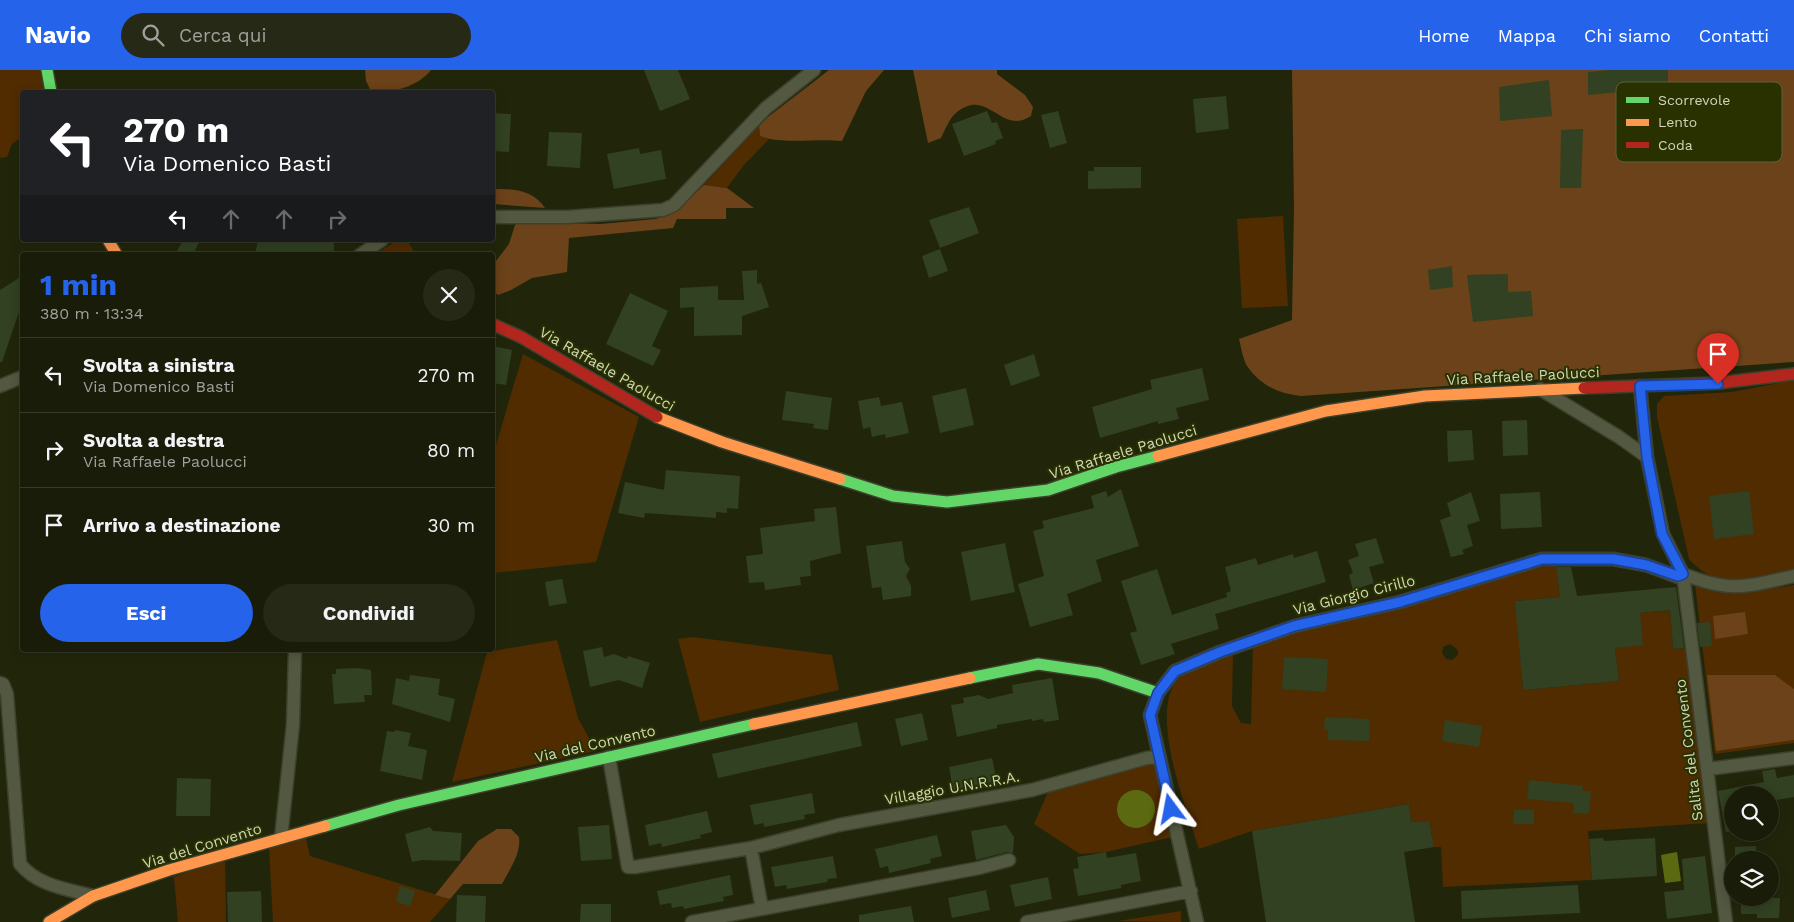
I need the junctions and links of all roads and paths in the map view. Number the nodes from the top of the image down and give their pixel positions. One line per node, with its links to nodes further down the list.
1 (47, 70): 3 (main road)
2 (814, 70): 4 (street)
3 (51, 90)
4 (495, 217)
5 (379, 242): 6 (street)
6 (364, 252)
7 (495, 325): 12 (main road, Via Raffaele Paolucci)
8 (1794, 374): 11 (main road, Via Raffaele Paolucci)
9 (20, 379): 10 (street)
10 (0, 386)
11 (1640, 386): 12 (main road, Via Raffaele Paolucci); 13 (street)
12 (1540, 389): 13 (street)
13 (1647, 457): 14 (street)
14 (1683, 574): 15 (street, Via Giorgio Cirillo); 18 (street, Via Giorgio Cirillo); 22 (street, Salita del Convento)
15 (1794, 576)
16 (295, 652): 23 (street)
17 (0, 683): 27 (street)
18 (1158, 693): 19 (main road, Via del Convento); 20 (street, Via Giorgio Cirillo)
19 (609, 756): 23 (main road, Via del Convento); 24 (street, Villaggio U.N.R.R.A.)
20 (1158, 757): 24 (street, Villaggio U.N.R.R.A.); 26 (street, Via Giorgio Cirillo)
21 (1794, 758): 22 (street)
22 (1708, 769): 33 (street, Salita del Convento)
23 (281, 838): 27 (main road, Via del Convento)
24 (751, 848): 28 (street)
25 (1009, 860): 28 (street)
26 (1191, 891): 31 (street); 32 (street, Via Giorgio Cirillo)
27 (93, 896): 29 (main road, Via del Convento)
28 (762, 909): 30 (street)
29 (49, 922)
30 (692, 922)
31 (1026, 922)
32 (1197, 922)
33 (1726, 922)

